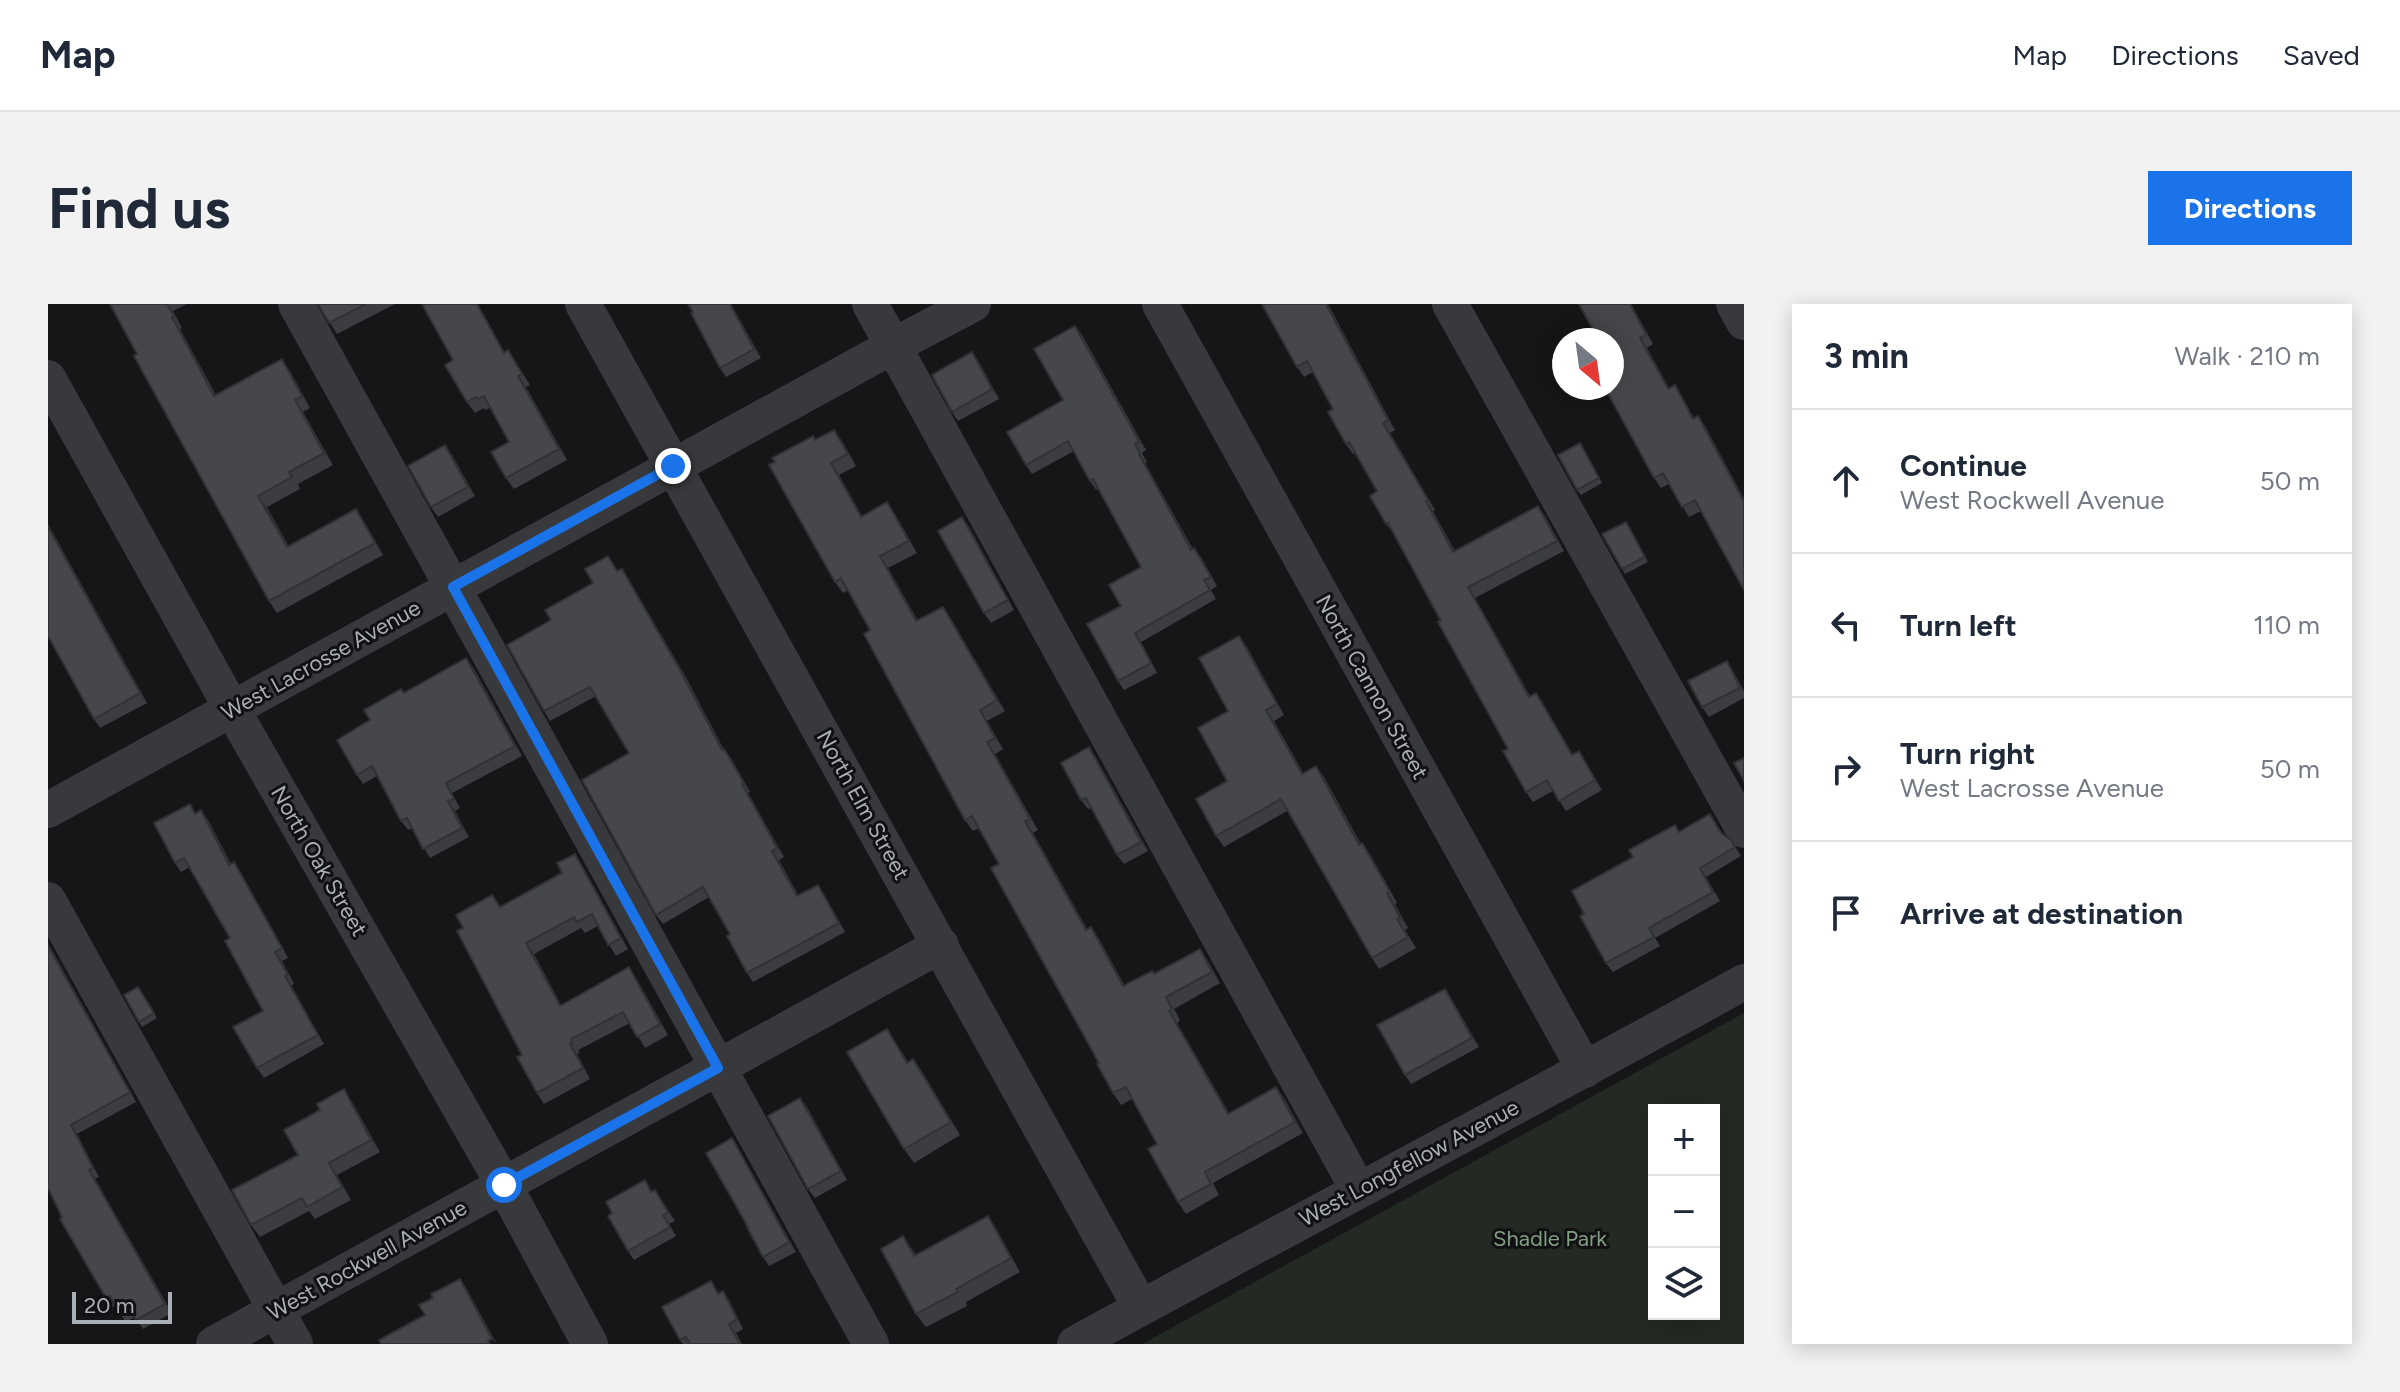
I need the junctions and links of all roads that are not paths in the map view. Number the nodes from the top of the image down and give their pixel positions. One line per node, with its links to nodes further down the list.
1 (296, 304): 12 (street)
2 (583, 304): 11 (street, North Elm Street)
3 (870, 304): 9 (street)
4 (973, 304): 9 (street, West Lacrosse Avenue)
5 (1160, 304): 20 (street, North Cannon Street)
6 (1450, 304): 15 (street)
7 (1734, 304): 8 (street)
8 (1744, 322)
9 (893, 346): 11 (street, West Lacrosse Avenue); 22 (street)
10 (48, 378): 13 (street, North Oak Street)
11 (673, 466): 12 (street, West Lacrosse Avenue); 17 (street, North Elm Street)
12 (453, 587): 13 (street, West Lacrosse Avenue); 19 (street)
13 (232, 709): 14 (street, West Lacrosse Avenue); 21 (street, North Oak Street)
14 (48, 810)
15 (1744, 830)
16 (48, 900): 24 (street)
17 (941, 945): 19 (street, West Rockwell Avenue); 23 (street, North Elm Street)
18 (1744, 982): 20 (street, West Longfellow Avenue)
19 (718, 1068): 21 (street, West Rockwell Avenue); 28 (street)
20 (1585, 1070): 22 (street, West Longfellow Avenue)
21 (504, 1185): 24 (street, West Rockwell Avenue); 27 (street, North Oak Street)
22 (1358, 1189): 23 (street, West Longfellow Avenue)
23 (1141, 1308): 29 (street, West Longfellow Avenue)
24 (276, 1311): 25 (street, West Rockwell Avenue); 26 (street)
25 (214, 1344)
26 (295, 1344)
27 (590, 1344)
28 (871, 1344)
29 (1075, 1344)

